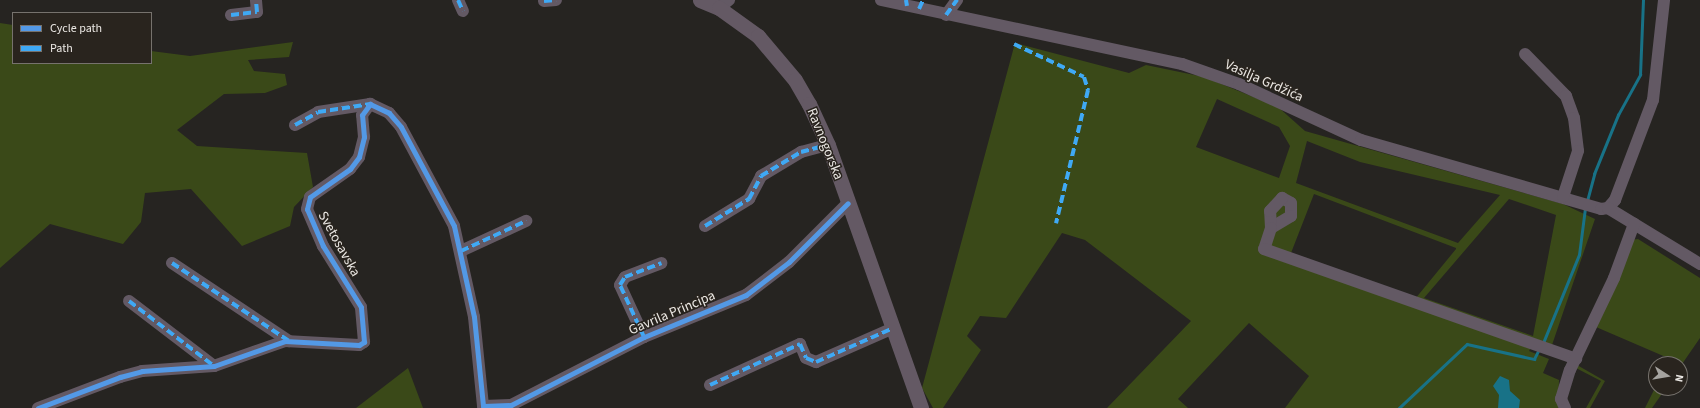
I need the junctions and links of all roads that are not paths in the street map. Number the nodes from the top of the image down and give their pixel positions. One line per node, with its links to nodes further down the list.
1 (256, 0): 8 (street)
2 (700, 0): 6 (main road, Ravnogorska)
3 (881, 0): 7 (street, Vasilja Grdžića)
4 (957, 0): 9 (street)
5 (1664, 0): 16 (street)
6 (724, 4): 13 (main road, Ravnogorska)
7 (914, 4): 9 (street, Vasilja Grdžića)
8 (231, 15)
9 (946, 15): 14 (street, Vasilja Grdžića)
10 (1525, 54): 14 (street)
11 (370, 104): 12 (street); 21 (street); 28 (street, Svetosavska)
12 (295, 125)
13 (828, 145): 15 (main road, Ravnogorska); 19 (street)
14 (1565, 198): 16 (street, Vasilja Grdžića)
15 (848, 203): 26 (main road, Ravnogorska); 27 (street, Gavrila Principa)
16 (1608, 208): 18 (street)
17 (526, 221): 21 (street)
18 (1634, 224): 24 (street); 29 (street)
19 (705, 226)
20 (1271, 228): 29 (street)
21 (461, 251): 32 (street)
22 (172, 263): 28 (street)
23 (661, 263): 27 (street, Gavrila Principa)
24 (1700, 264)
25 (129, 301): 30 (street)
26 (891, 329): 31 (street); 34 (main road, Ravnogorska)
27 (644, 337): 32 (street, Gavrila Principa)
28 (290, 341): 30 (street, Svetosavska)
29 (1576, 359): 35 (street)
30 (214, 366): 33 (street, Svetosavska)
31 (710, 385)
32 (483, 407)
33 (38, 408)
34 (921, 408)
35 (1565, 408)

